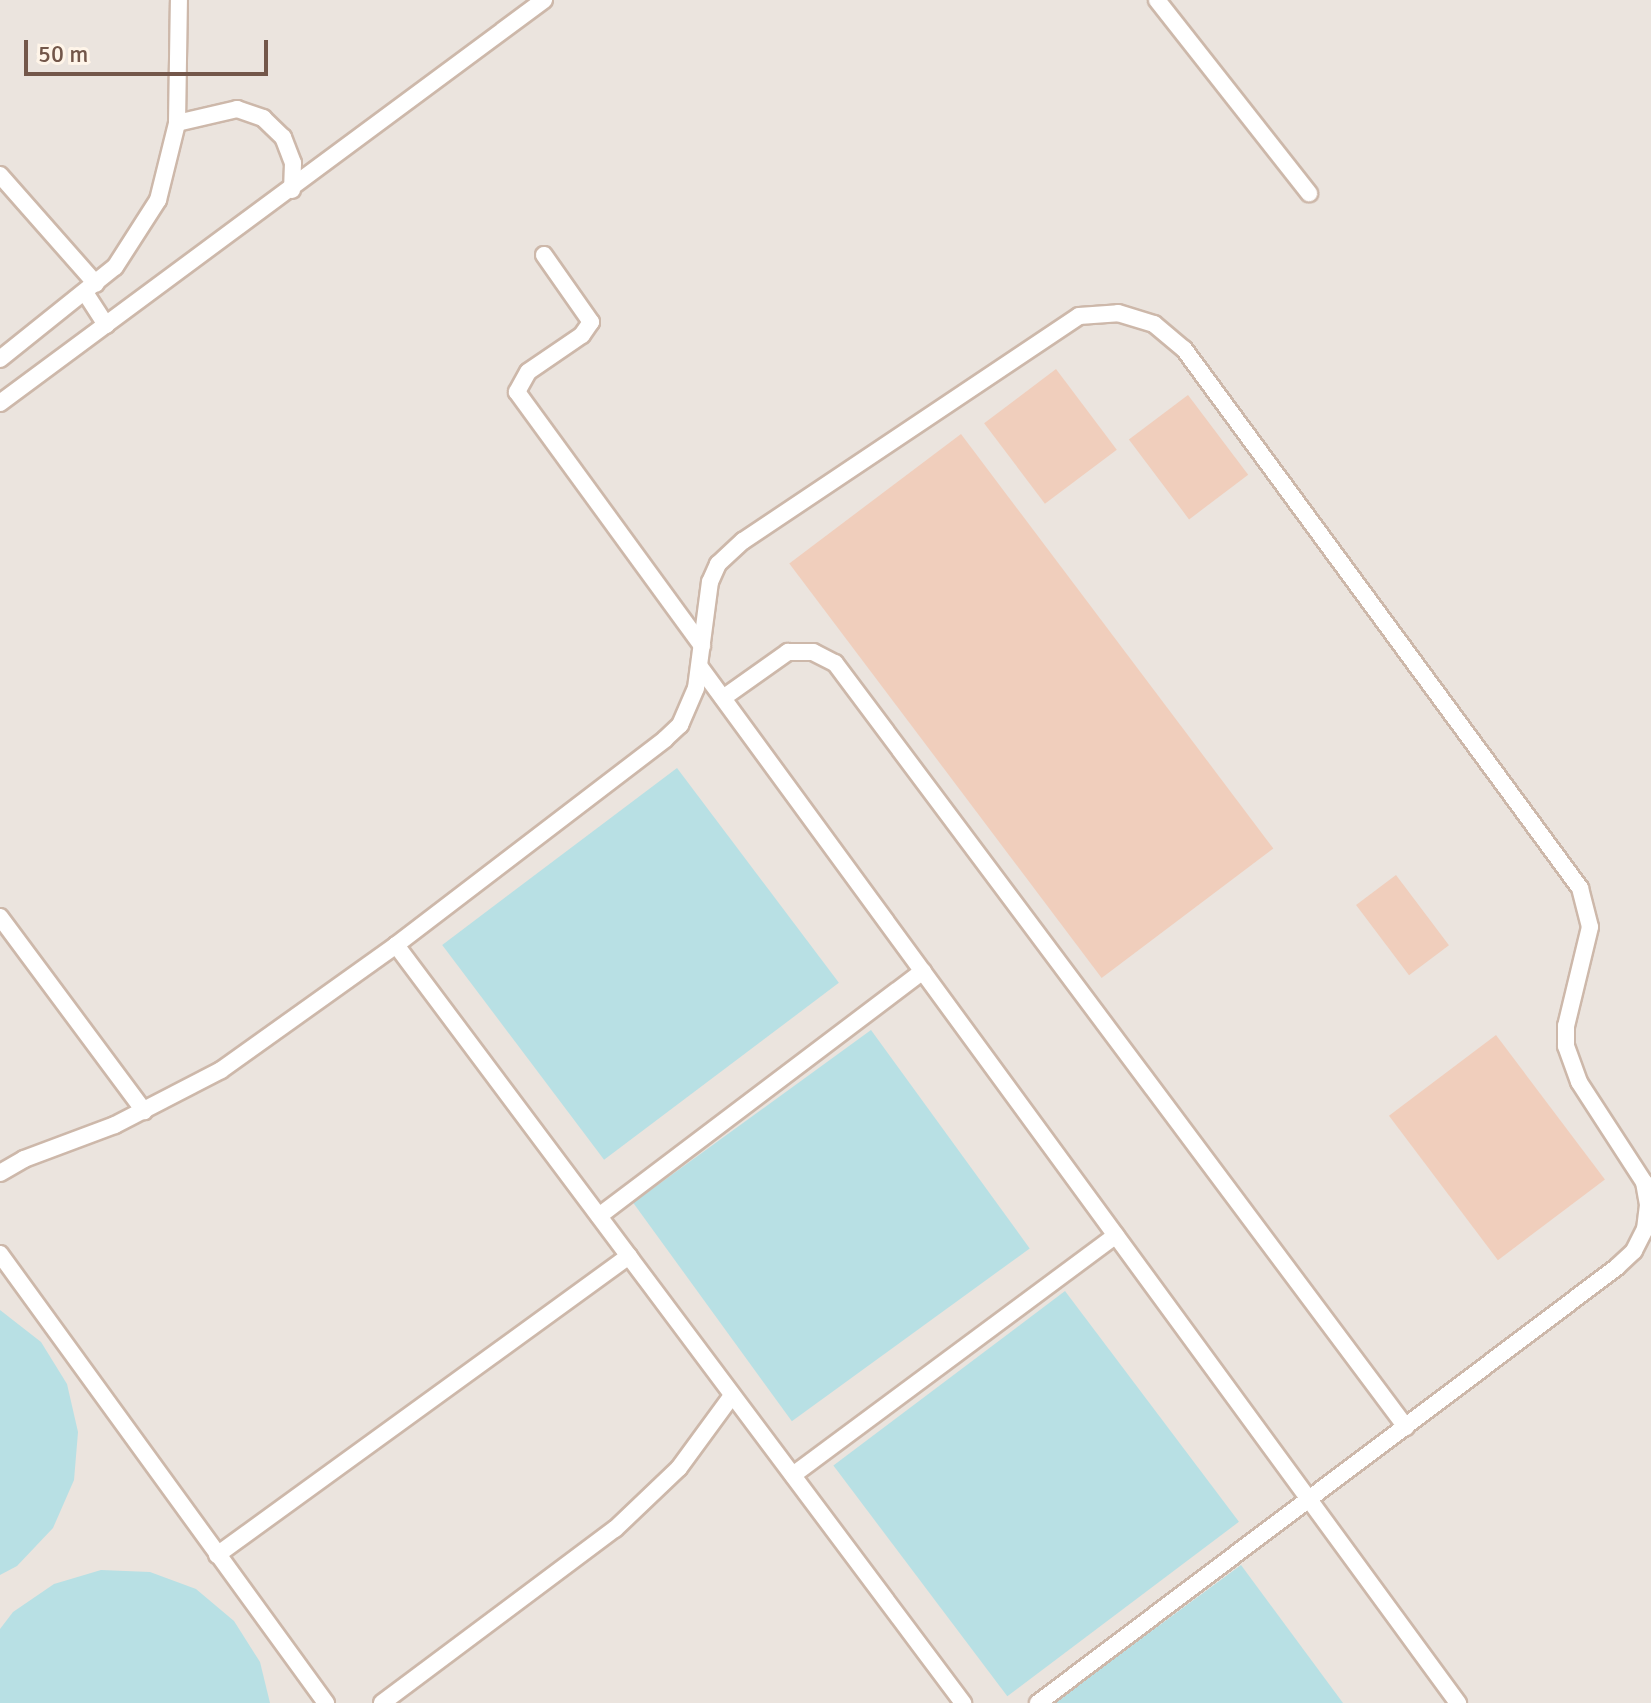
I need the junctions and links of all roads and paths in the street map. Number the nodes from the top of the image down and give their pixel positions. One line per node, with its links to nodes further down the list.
1 (179, 0): 4 (lane)
2 (544, 0): 6 (lane)
3 (1157, 0): 7 (lane)
4 (177, 123): 6 (lane); 9 (lane)
5 (0, 175): 9 (lane)
6 (292, 190): 10 (lane)
7 (1309, 193)
8 (544, 255): 13 (lane)
9 (91, 289): 10 (lane); 11 (lane)
10 (106, 325): 12 (lane)
11 (0, 359)
12 (0, 403)
13 (702, 646): 14 (lane); 26 (lane)
14 (700, 667): 15 (lane); 17 (lane)
15 (723, 698): 18 (lane); 26 (lane)
16 (0, 917): 19 (lane)
17 (396, 945): 19 (lane); 21 (lane)
18 (923, 971): 21 (lane); 22 (lane)
19 (144, 1111): 20 (lane)
20 (0, 1173)
21 (599, 1216): 24 (lane)
22 (1116, 1235): 27 (lane); 28 (lane)
23 (0, 1254): 29 (lane)
24 (629, 1256): 25 (lane); 29 (lane)
25 (731, 1397): 27 (lane); 31 (lane)
26 (1406, 1427): 28 (lane)
27 (793, 1475): 32 (lane)
28 (1309, 1499): 33 (lane); 34 (lane)
29 (217, 1555): 30 (lane)
30 (326, 1703)
31 (382, 1703)
32 (963, 1703)
33 (1038, 1703)
34 (1458, 1703)

